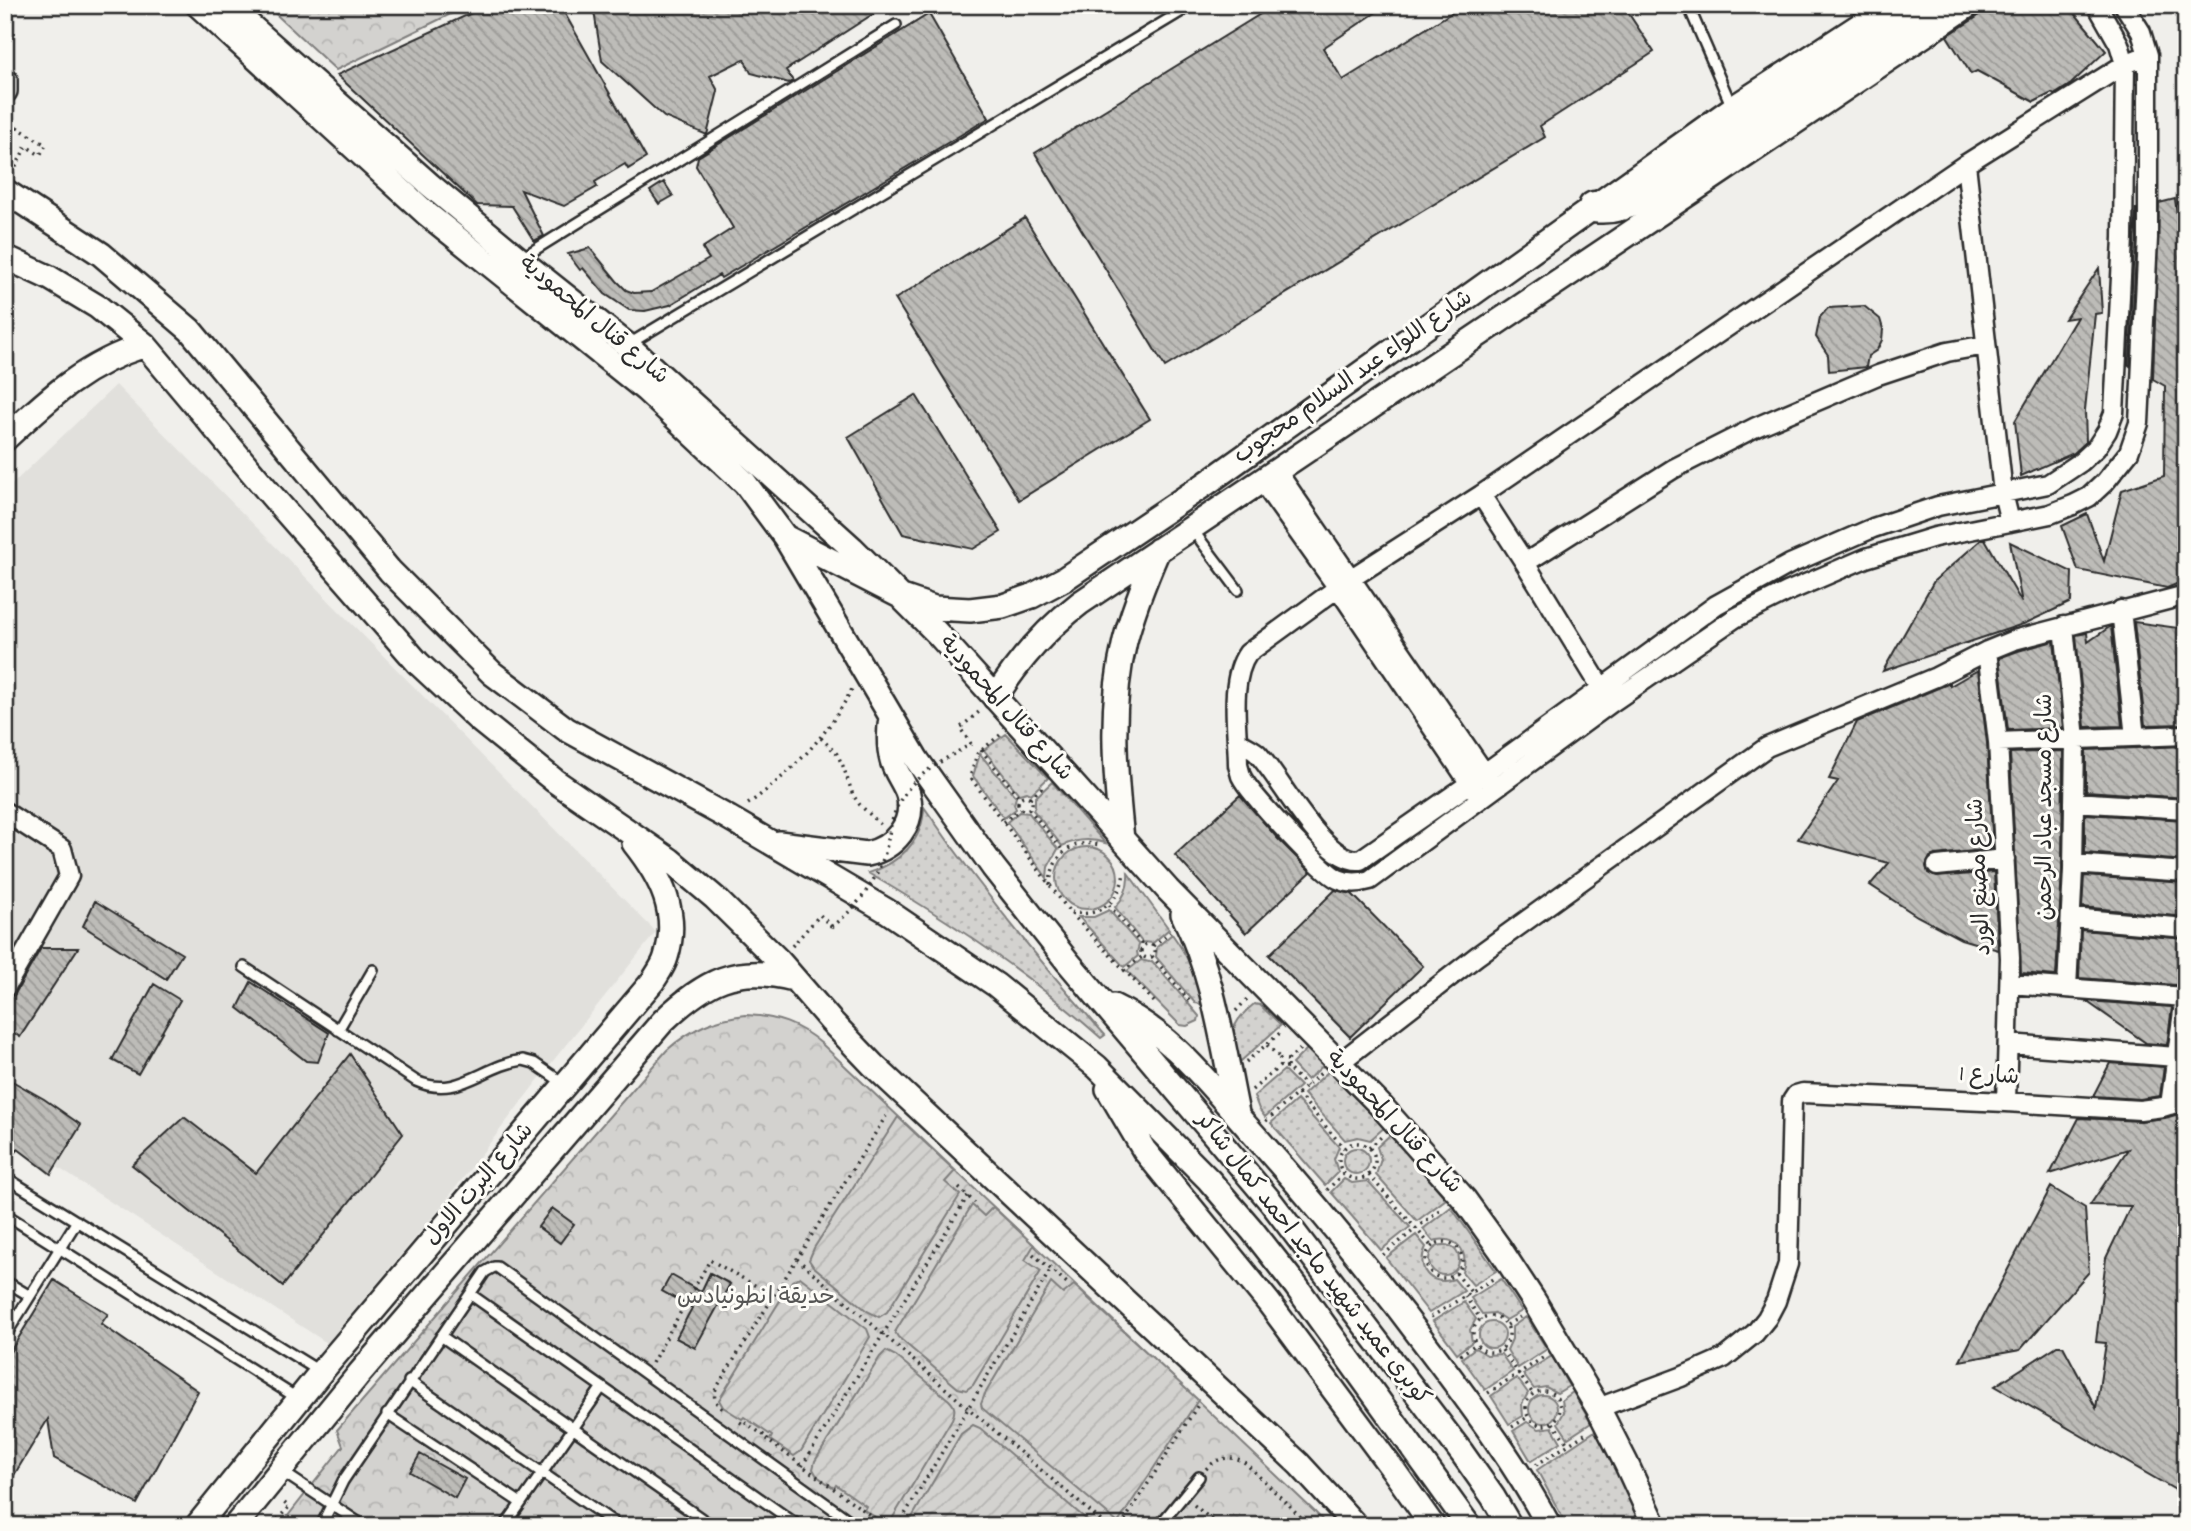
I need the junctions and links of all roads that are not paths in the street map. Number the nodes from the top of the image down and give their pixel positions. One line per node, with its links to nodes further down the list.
1 (198, 5): 30 (main road, شارع قنال المحمودية)
2 (227, 5): 20 (main road, شارع قنال المحمودية)
3 (1192, 5): 22 (lane)
4 (1688, 5): 15 (lane)
5 (1891, 5): 15 (main road, شارع اللواء عبد السلام محجوب)
6 (1928, 5): 18 (highway)
7 (1969, 5): 25 (main road, شارع اللواء عبد السلام محجوب)
8 (2097, 5): 12 (street)
9 (2124, 5): 11 (street)
10 (896, 25): 20 (lane)
11 (2148, 55): 12 (street); 28 (street)
12 (2125, 64): 16 (street); 26 (street)
13 (5, 80): 14 (main road)
14 (5, 91)
15 (1733, 108): 18 (main road, شارع اللواء عبد السلام محجوب)
16 (1966, 164): 23 (street); 27 (street)
17 (8, 185): 53 (main road)
18 (1594, 207): 36 (main road, شارع اللواء عبد السلام محجوب)
19 (5, 257): 21 (main road)
20 (519, 259): 22 (main road, شارع قنال المحمودية)
21 (145, 345): 24 (main road); 52 (main road)
22 (627, 345): 36 (main road, شارع قنال المحمودية)
23 (1986, 345): 26 (street); 32 (street)
24 (5, 439)
25 (1268, 475): 29 (main road, شارع اللواء عبد السلام محجوب); 33 (street)
26 (2003, 493): 28 (street); 40 (street)
27 (1481, 495): 32 (street); 33 (street)
28 (2010, 522): 40 (street)
29 (1191, 527): 31 (main road, شارع اللواء عبد السلام محجوب); 34 (lane)
30 (785, 537): 36 (main road, شارع اللواء عبد السلام محجوب); 42 (main road, شارع قنال المحمودية)
31 (1158, 550): 41 (main road, شارع اللواء عبد السلام محجوب); 54 (main road)
32 (1525, 563): 40 (street)
33 (1344, 583): 46 (street); 48 (street)
34 (1238, 590)
35 (2186, 594): 37 (street)
36 (902, 597): 41 (main road, شارع قنال المحمودية)
37 (2121, 610): 38 (street); 44 (street)
38 (2064, 626): 39 (street); 45 (street, شارع مسجد عباد الرحمن)
39 (1987, 651): 47 (street, شارع مصنع الورد); 77 (street)
40 (1606, 695): 48 (street)
41 (995, 698): 54 (main road, شارع قنال المحمودية)
42 (891, 716): 53 (main road); 72 (main road, كوبرى عميد شهيد ماجد احمد كمال شاكر)
43 (2186, 735): 44 (street)
44 (2135, 737): 45 (street)
45 (2075, 739): 47 (street); 49 (street, شارع مسجد عباد الرحمن)
46 (1238, 742): 56 (street); 60 (street)
47 (1998, 742): 55 (street, شارع مصنع الورد)
48 (1483, 781): 56 (street); 60 (street)
49 (2074, 802): 50 (street); 57 (street, شارع مسجد عباد الرحمن)
50 (2186, 808)
51 (5, 812): 68 (street)
52 (619, 824): 66 (main road); 79 (main road, شارع البرت الاول)
53 (766, 841): 78 (main road)
54 (1114, 843): 61 (main road, شارع قنال المحمودية)
55 (2005, 859): 58 (street); 67 (street, شارع مصنع الورد)
56 (1360, 860): 60 (street)
57 (2073, 864): 59 (street); 62 (street, شارع مسجد عباد الرحمن)
58 (1937, 866)
59 (2186, 872)
60 (1370, 880)
61 (1168, 890): 77 (main road, شارع قنال المحمودية); 82 (main road)
62 (2072, 918): 63 (street); 69 (street, شارع مسجد عباد الرحمن)
63 (2186, 928)
64 (244, 967): 74 (lane)
65 (373, 970): 74 (lane)
66 (794, 979): 91 (main road, شارع البرت الاول); 116 (main road)
67 (2010, 984): 69 (street); 75 (street, شارع مصنع الورد)
68 (5, 988)
69 (2067, 988): 71 (street)
70 (2186, 990): 71 (street)
71 (2185, 997): 73 (street)
72 (1103, 1002): 82 (main road); 119 (main road, كوبرى عميد شهيد ماجد احمد كمال شاكر)
73 (2184, 1019): 76 (street)
74 (338, 1030): 79 (lane)
75 (2009, 1044): 76 (street); 80 (street, شارع مصنع الورد)
76 (2176, 1057): 81 (street)
77 (1334, 1065): 99 (main road, شارع قنال المحمودية)
78 (1097, 1067): 117 (main road); 118 (main road, كوبرى عميد شهيد ماجد احمد كمال شاكر)
79 (566, 1086): 88 (main road, شارع البرت الاول)
80 (2006, 1102): 81 (street, شارع 1); 99 (street, شارع 1)
81 (2178, 1103)
82 (1237, 1116): 120 (main road)
83 (5, 1177): 85 (lane)
84 (5, 1214): 86 (lane)
85 (77, 1221): 86 (lane); 94 (lane)
86 (59, 1248): 90 (lane); 97 (lane)
87 (5, 1281): 90 (lane)
88 (397, 1283): 91 (main road); 94 (main road, شارع البرت الاول)
89 (470, 1294): 93 (lane); 96 (lane); 114 (lane)
90 (30, 1296): 92 (lane)
91 (420, 1303): 101 (main road, شارع البرت الاول)
92 (5, 1336)
93 (441, 1336): 95 (lane); 100 (lane)
94 (321, 1372): 97 (main road, شارع البرت الاول)
95 (409, 1381): 98 (lane); 102 (lane)
96 (602, 1387): 100 (lane); 113 (lane)
97 (299, 1399): 106 (main road, شارع البرت الاول)
98 (387, 1414): 104 (lane); 105 (lane)
99 (1597, 1418): 121 (main road, شارع قنال المحمودية)
100 (573, 1429): 102 (lane); 112 (lane)
101 (279, 1470): 105 (lane); 107 (main road, شارع البرت الاول)
102 (542, 1473): 104 (lane); 111 (lane)
103 (1199, 1477): 115 (lane)
104 (521, 1503): 110 (lane)
105 (331, 1504): 108 (lane); 109 (lane)
106 (197, 1526)
107 (235, 1526)
108 (321, 1526)
109 (364, 1526)
110 (505, 1526)
111 (619, 1526)
112 (712, 1526)
113 (799, 1526)
114 (857, 1526)
115 (1158, 1526)
116 (1356, 1526)
117 (1433, 1526)
118 (1469, 1526)
119 (1510, 1526)
120 (1549, 1526)
121 (1655, 1526)

